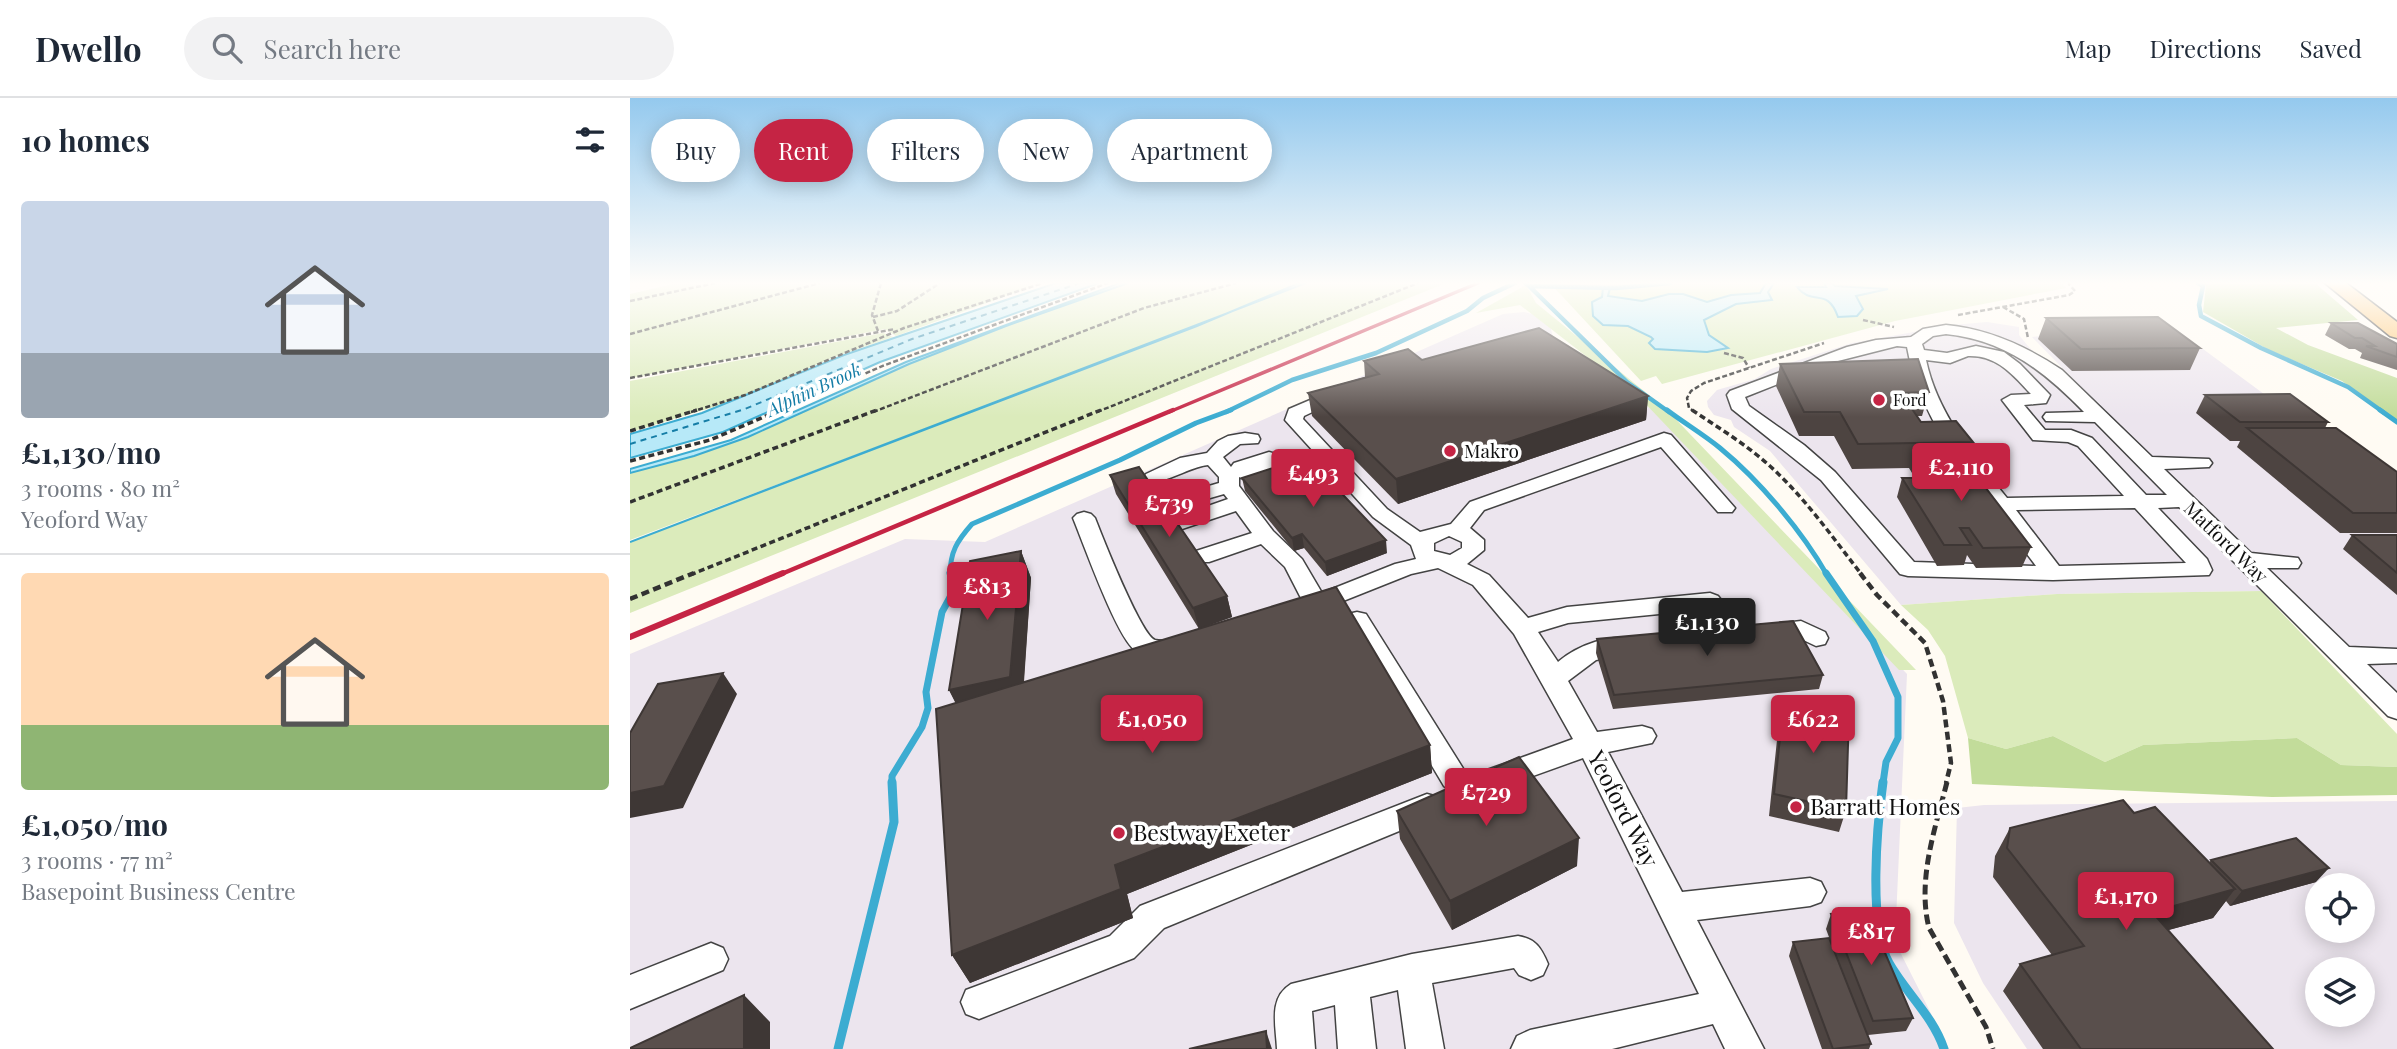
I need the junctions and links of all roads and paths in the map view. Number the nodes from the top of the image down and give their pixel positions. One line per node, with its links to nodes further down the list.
1 (655, 327): 8 (path)
2 (876, 327): 7 (path)
3 (989, 327): 17 (path)
4 (1093, 327): 24 (path)
5 (1309, 327): 38 (path)
6 (904, 328): 7 (path); 16 (path)
7 (878, 332): 12 (path)
8 (630, 334)
9 (1915, 348): 14 (street, Matford Way); 22 (street); 25 (street); 36 (street)
10 (1724, 353): 11 (path)
11 (1749, 368)
12 (630, 379)
13 (1352, 387): 31 (street)
14 (2098, 416): 15 (street); 18 (street, Matford Way)
15 (2052, 417)
16 (630, 431)
17 (630, 461)
18 (2145, 463): 19 (street); 23 (street, Matford Way)
19 (2202, 463)
20 (1229, 476): 20 (street); 21 (street); 26 (street); 29 (street); 30 (street)
21 (1153, 478)
22 (2138, 501): 23 (street); 25 (street); 36 (street)
23 (2184, 501): 34 (street, Matford Way)
24 (630, 502)
25 (2001, 504): 36 (street)
26 (1165, 505)
27 (1725, 508): 31 (street)
28 (1084, 518): 46 (street)
29 (1176, 526)
30 (1265, 536): 33 (street); 40 (street)
31 (1436, 547): 32 (street); 32 (street); 37 (street); 40 (street)
32 (1473, 550): 37 (street)
33 (1201, 557)
34 (2244, 559): 35 (street); 48 (street, Matford Way)
35 (2290, 563)
36 (2053, 573)
37 (1481, 580): 43 (street, Yeoford Way)
38 (630, 599)
39 (1710, 601): 43 (street)
40 (1316, 604): 41 (street)
41 (1293, 612)
42 (1357, 620): 54 (street)
43 (1523, 628): 50 (street, Yeoford Way)
44 (1739, 635): 45 (street)
45 (1816, 638)
46 (1200, 640)
47 (1646, 644): 50 (street)
48 (2342, 655): 49 (street); 51 (street, Matford Way)
49 (2391, 656)
50 (1554, 679): 53 (street, Yeoford Way)
51 (2397, 709)
52 (1642, 736): 53 (street)
53 (1590, 744): 54 (street); 56 (street, Yeoford Way)
54 (1476, 787): 62 (street)
55 (1810, 892): 56 (street)
56 (1673, 908): 63 (street, Yeoford Way)
57 (711, 959): 61 (street)
58 (1531, 964): 59 (street)
59 (1412, 970): 60 (street); 67 (street)
60 (1350, 985): 65 (street); 66 (street)
61 (630, 992)
62 (979, 1002)
63 (1722, 1004): 64 (street); 69 (street, Yeoford Way)
64 (1625, 1039): 68 (street)
65 (1296, 1049)
66 (1357, 1049)
67 (1424, 1049)
68 (1530, 1049)
69 (1745, 1049)

